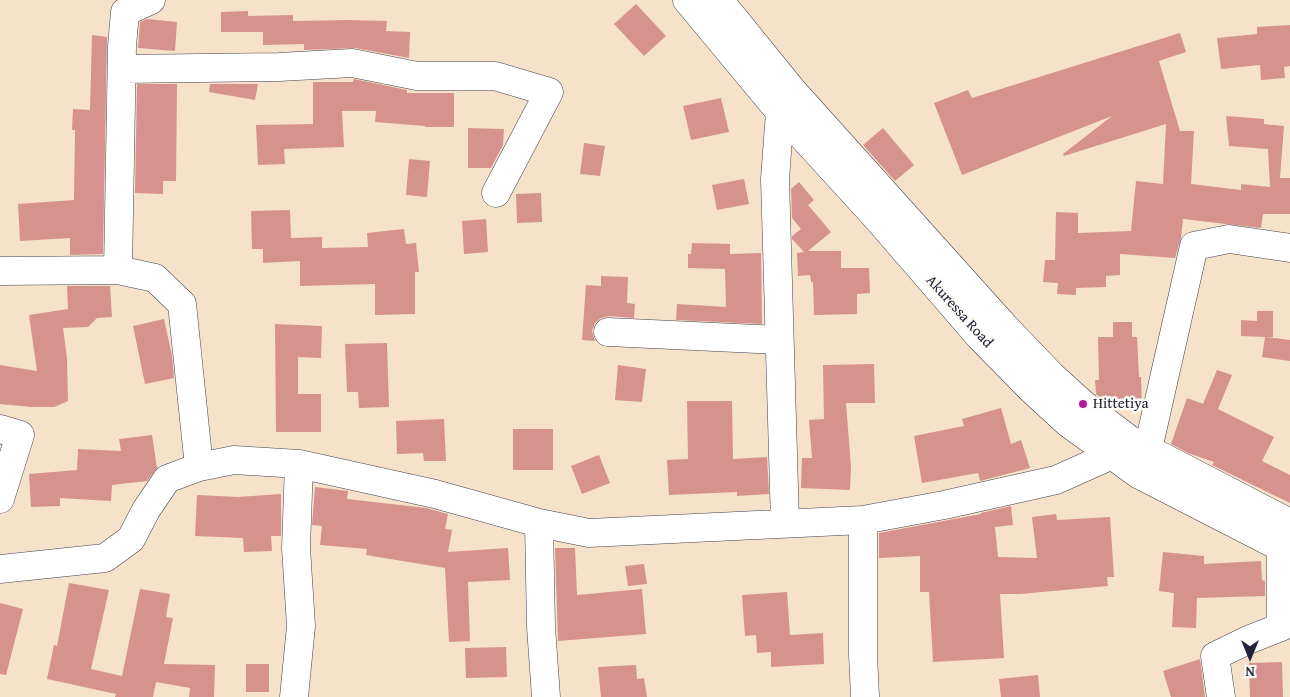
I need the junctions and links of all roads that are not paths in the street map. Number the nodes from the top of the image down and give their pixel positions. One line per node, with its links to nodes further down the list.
1 (151, 0): 4 (main road)
2 (687, 0): 5 (main road, Akuressa Road)
3 (718, 0): 13 (main road, Akuressa Road)
4 (122, 69): 6 (main road); 8 (main road)
5 (780, 112): 11 (main road); 13 (main road, Akuressa Road)
6 (496, 193)
7 (1290, 248): 13 (main road)
8 (118, 270): 9 (main road); 15 (main road)
9 (0, 271)
10 (608, 332): 11 (main road)
11 (779, 340): 18 (main road)
12 (0, 429): 16 (main road)
13 (1130, 448): 17 (main road); 20 (main road, Akuressa Road); 20 (main road, Akuressa Road)
14 (299, 464): 15 (main road); 19 (main road); 22 (main road)
15 (199, 467): 21 (main road)
16 (0, 499)
17 (864, 520): 18 (main road); 24 (main road)
18 (785, 522): 19 (main road)
19 (539, 523): 23 (main road)
20 (1287, 540): 25 (main road)
21 (0, 569)
22 (294, 697)
23 (546, 697)
24 (865, 697)
25 (1221, 697)

